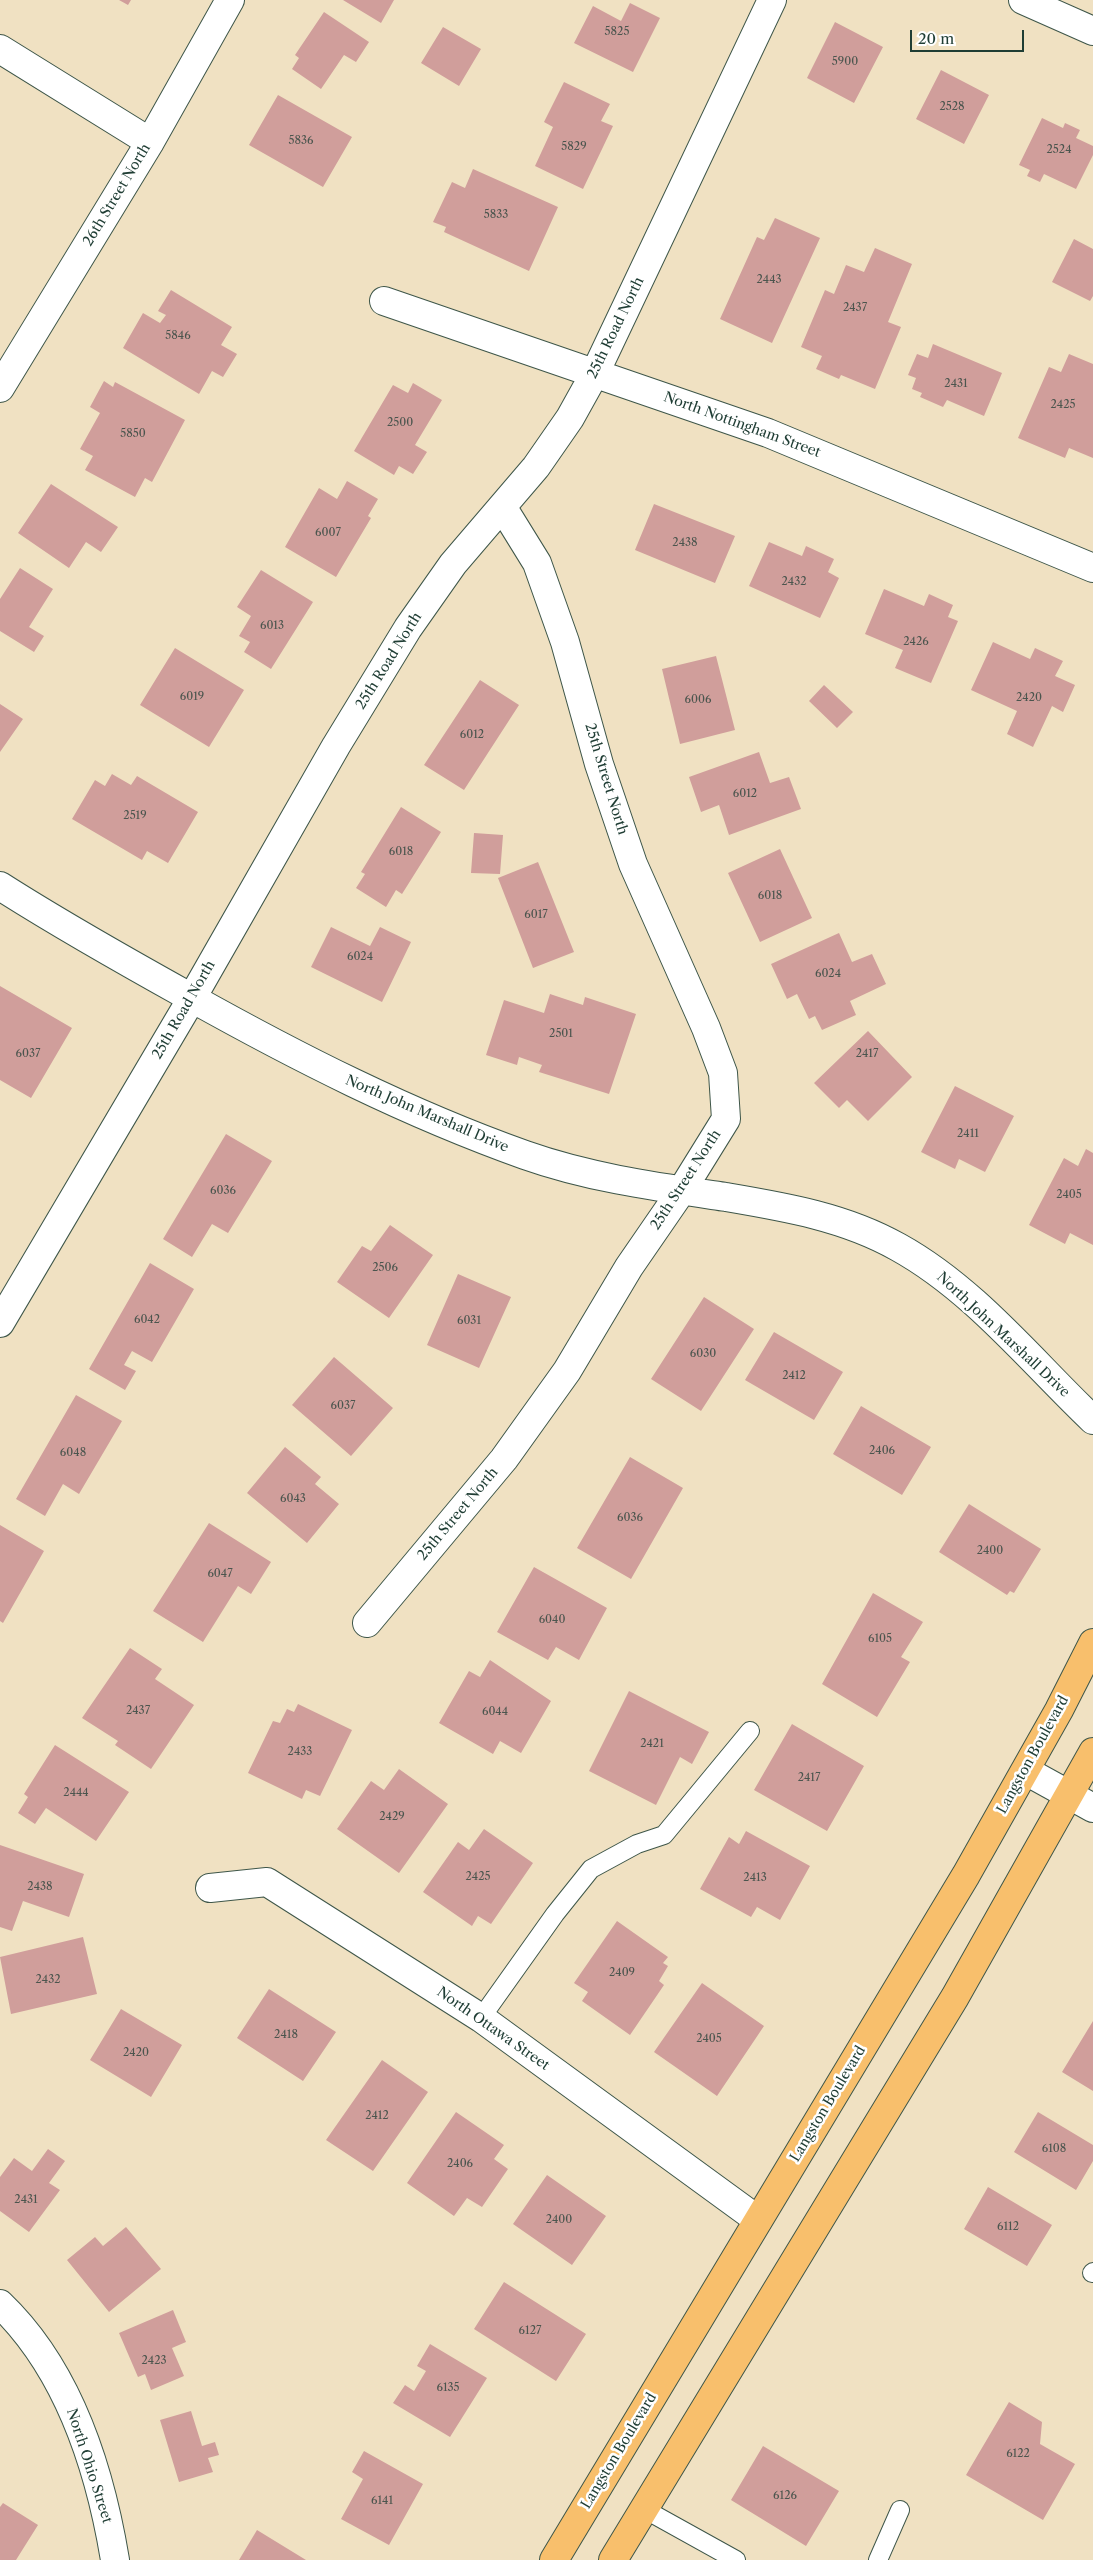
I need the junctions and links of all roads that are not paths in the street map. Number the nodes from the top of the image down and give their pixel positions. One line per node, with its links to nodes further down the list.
1 (230, 0): 6 (street, 26th Street North)
2 (772, 0): 8 (street, 25th Road North)
3 (1023, 0): 4 (street)
4 (1093, 31)
5 (0, 49): 6 (street)
6 (150, 142): 9 (street, 26th Street North)
7 (384, 301): 8 (street, North Nottingham Street)
8 (595, 373): 10 (street, 25th Road North); 11 (street, North Nottingham Street)
9 (0, 388)
10 (503, 508): 13 (street, 25th Road North); 14 (street, 25th Street North)
11 (1093, 568)
12 (0, 886): 13 (street, North John Marshall Drive)
13 (192, 998): 14 (street, North John Marshall Drive); 15 (street, 25th Road North)
14 (682, 1190): 16 (street, North John Marshall Drive); 17 (street, 25th Street North)
15 (0, 1323)
16 (1093, 1420)
17 (367, 1623)
18 (1093, 1643): 21 (main road, Langston Boulevard)
19 (750, 1731): 25 (lane)
20 (1093, 1752): 22 (main road)
21 (1026, 1771): 22 (street); 26 (main road, Langston Boulevard)
22 (1070, 1795): 23 (street); 28 (main road)
23 (1093, 1808)
24 (210, 1888): 25 (street, North Ottawa Street)
25 (481, 2018): 26 (street, North Ottawa Street)
26 (758, 2220): 31 (main road, Langston Boulevard)
27 (0, 2304): 30 (street, North Ohio Street)
28 (644, 2509): 32 (main road); 33 (lane)
29 (900, 2510): 34 (lane)
30 (115, 2560)
31 (554, 2560)
32 (613, 2560)
33 (736, 2560)
34 (878, 2560)

